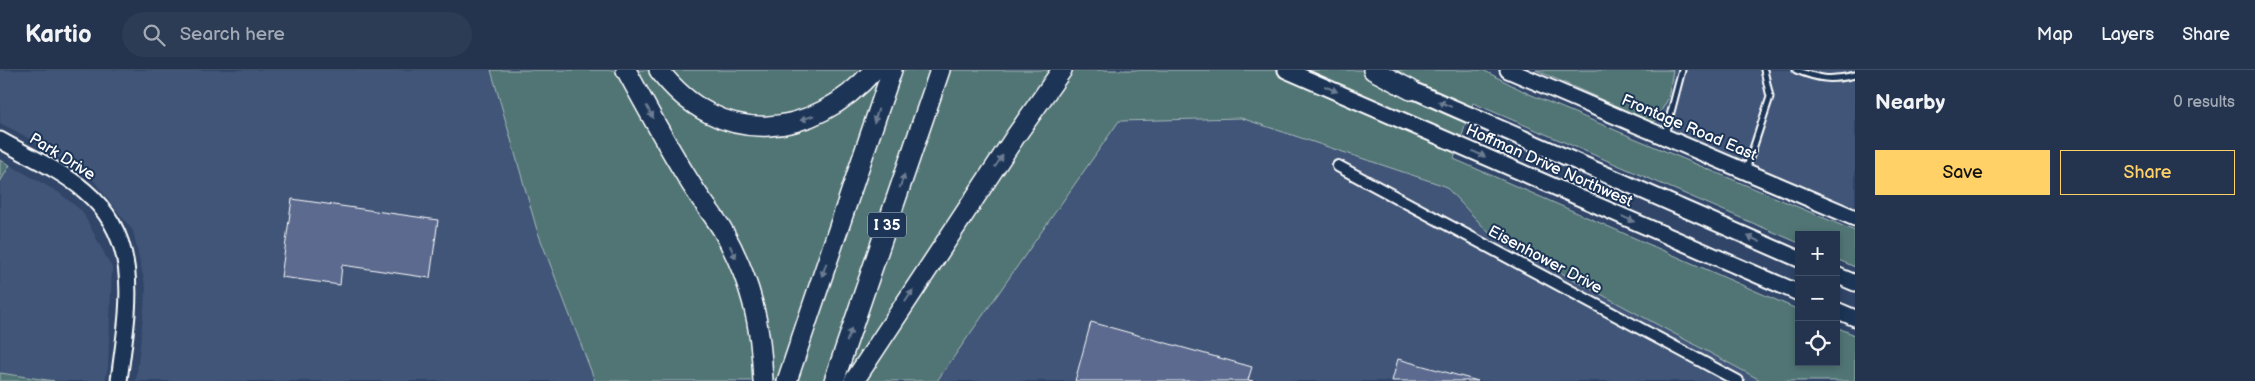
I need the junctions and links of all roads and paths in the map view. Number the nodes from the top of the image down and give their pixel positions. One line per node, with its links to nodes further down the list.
1 (660, 70): 2 (highway, one-way to 1)
2 (874, 70)
3 (892, 70): 35 (highway, I 35, one-way to 35)
4 (940, 70): 36 (highway, I 35, one-way to 4)
5 (1052, 70): 17 (highway)
6 (1062, 70): 17 (highway)
7 (1286, 70): 24 (main road, Hoffman Drive Northwest, one-way to 24)
8 (1366, 70): 16 (main road, Hoffman Drive Northwest)
9 (1373, 70): 16 (highway)
10 (1508, 70): 18 (main road, Frontage Road East)
11 (1682, 70): 18 (lane)
12 (1764, 70): 21 (lane)
13 (1796, 70): 15 (lane)
14 (628, 72): 34 (highway, one-way to 34)
15 (1855, 76)
16 (1411, 90): 23 (main road, Hoffman Drive Northwest, one-way to 16)
17 (1015, 136): 37 (highway, one-way to 17)
18 (1665, 136): 21 (main road, Frontage Road East)
19 (0, 140): 33 (main road, Park Drive)
20 (1338, 166): 38 (street, Eisenhower Drive)
21 (1745, 171): 22 (main road, Frontage Road East)
22 (1855, 218)
23 (1795, 256)
24 (1730, 263): 27 (main road); 28 (main road, Hoffman Drive Northwest)
25 (1838, 276): 26 (main road)
26 (1855, 283)
27 (1795, 287)
28 (1795, 291)
29 (1840, 304): 30 (main road)
30 (1855, 309)
31 (1840, 312): 32 (main road)
32 (1855, 318)
33 (119, 381)
34 (763, 381)
35 (787, 381)
36 (834, 381)
37 (854, 381)
38 (1738, 381)

